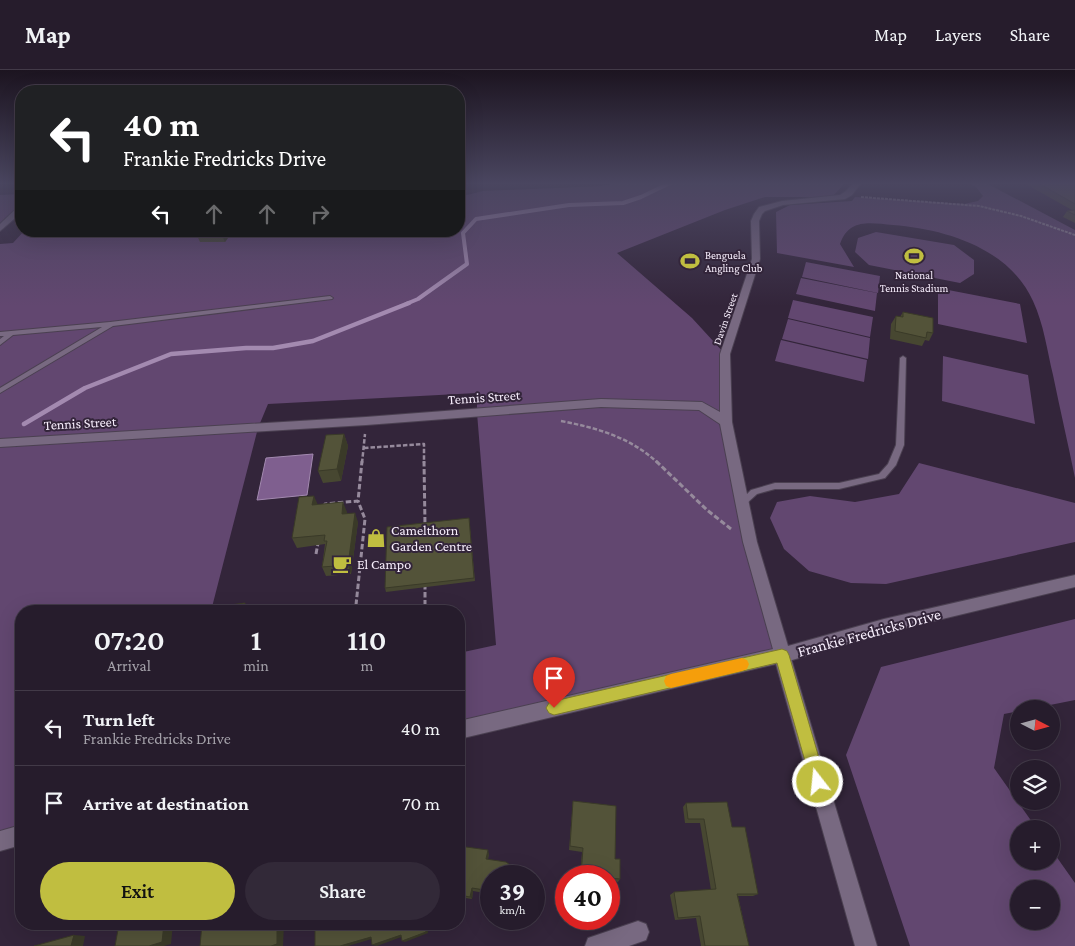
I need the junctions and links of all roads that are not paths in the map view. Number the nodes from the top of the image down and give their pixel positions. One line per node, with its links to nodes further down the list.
1 (755, 224): 9 (street, Davin Street)
2 (330, 298): 3 (lane)
3 (111, 324): 4 (lane); 8 (lane)
4 (11, 333): 5 (lane); 6 (lane)
5 (0, 334)
6 (0, 344)
7 (903, 358): 11 (lane)
8 (0, 392)
9 (726, 422): 10 (street, Tennis Street); 11 (street)
10 (0, 443)
11 (743, 502): 13 (street)
12 (1075, 581): 13 (street, Frankie Fredricks Drive)
13 (782, 655): 14 (street, Frankie Fredricks Drive); 19 (street)
14 (465, 729)
15 (15, 837): 16 (street)
16 (0, 841)
17 (638, 932): 18 (street)
18 (596, 946)
19 (866, 946)

